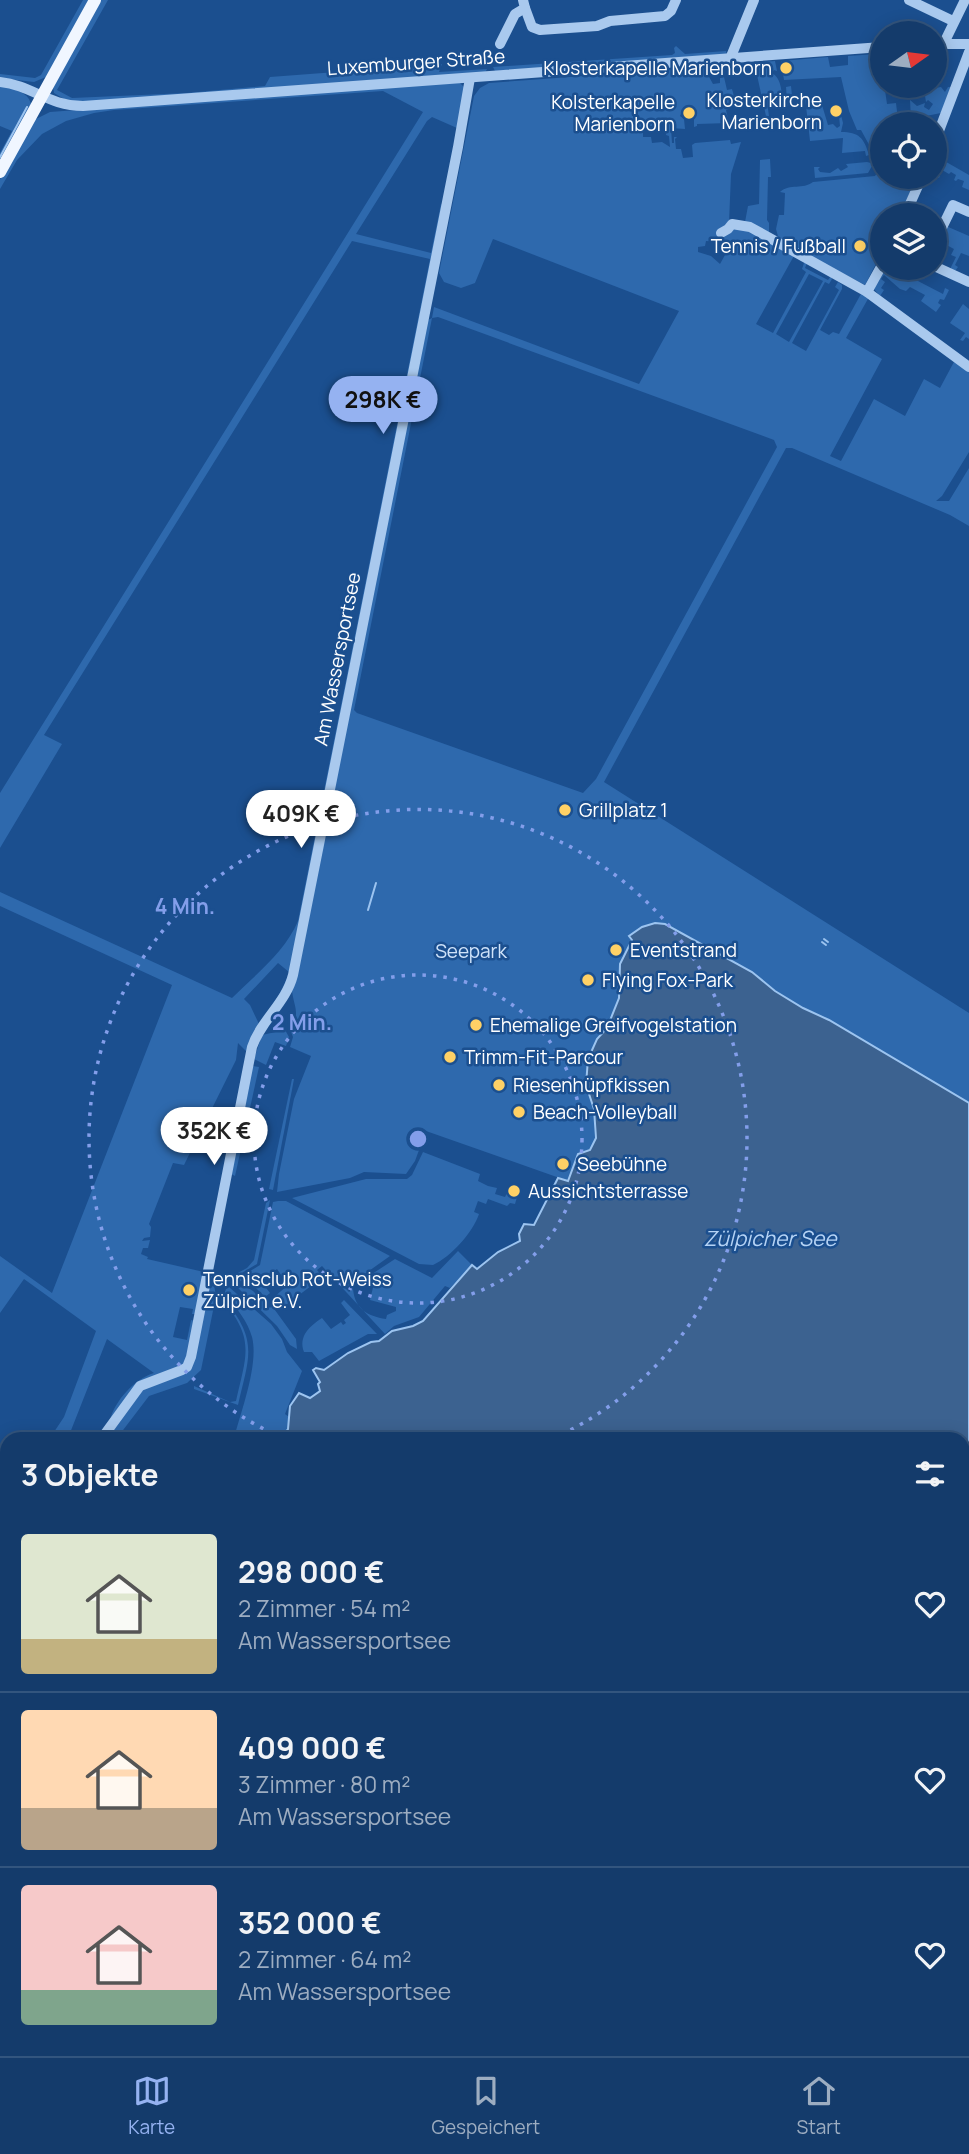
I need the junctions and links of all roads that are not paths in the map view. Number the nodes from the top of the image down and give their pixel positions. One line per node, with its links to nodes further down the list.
1 (95, 0): 17 (main road)
2 (676, 0): 6 (street)
3 (754, 0): 14 (street)
4 (909, 0): 7 (street)
5 (965, 0): 7 (street)
6 (524, 4): 9 (street)
7 (953, 21): 8 (street); 10 (street)
8 (947, 31)
9 (501, 43)
10 (969, 43): 11 (street)
11 (947, 44)
12 (870, 48): 14 (street, Luxemburger Straße)
13 (969, 52): 18 (street)
14 (730, 59): 15 (street, Luxemburger Straße)
15 (470, 78): 17 (street, Luxemburger Straße); 28 (street, Am Wassersportsee)
16 (0, 82): 17 (street, Luxemburger Straße)
17 (42, 96): 19 (main road)
18 (946, 112)
19 (0, 172)
20 (969, 212): 21 (street)
21 (947, 217)
22 (720, 233): 26 (street)
23 (947, 272): 25 (street)
24 (874, 280): 26 (street)
25 (969, 282)
26 (867, 292): 27 (street)
27 (969, 367)
28 (106, 1432)

